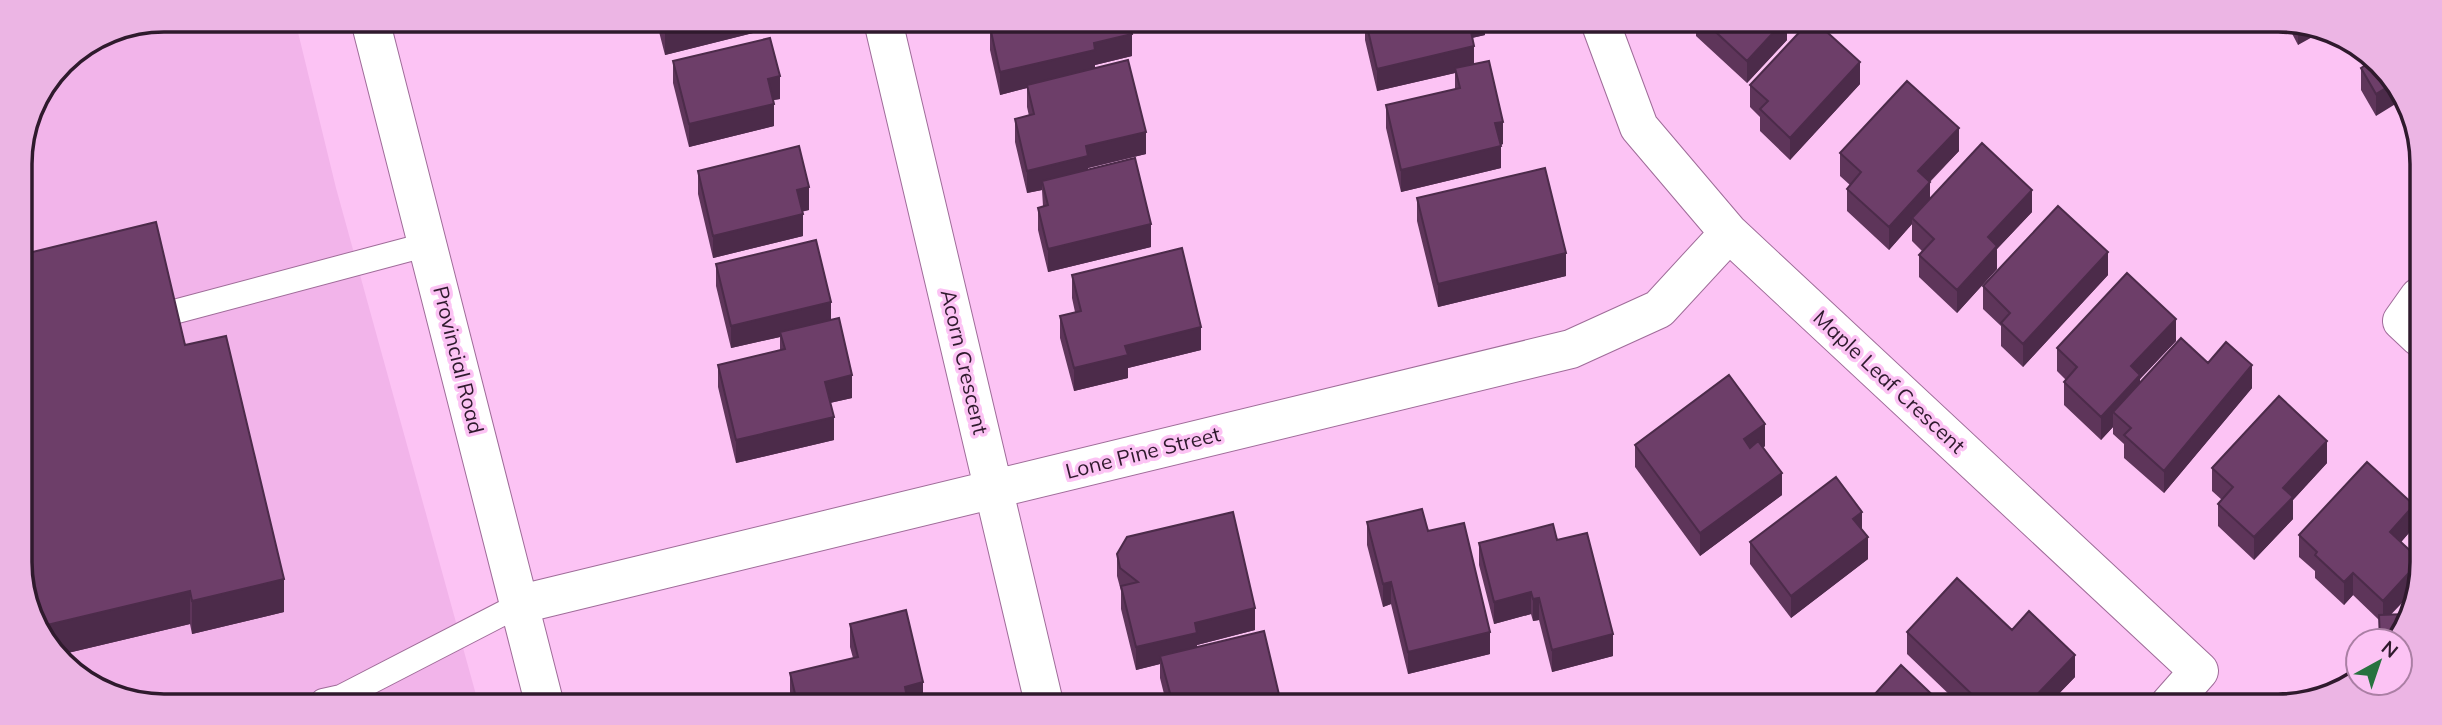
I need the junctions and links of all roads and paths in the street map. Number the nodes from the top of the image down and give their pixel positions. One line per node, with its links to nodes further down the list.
1 (373, 32): 5 (street, Provincial Road)
2 (886, 32): 9 (street, Acorn Crescent)
3 (1604, 32): 4 (street, Maple Leaf Crescent)
4 (1729, 233): 9 (street, Lone Pine Street); 11 (street, Maple Leaf Crescent)
5 (429, 244): 7 (lane); 10 (street, Provincial Road)
6 (2410, 310): 8 (street)
7 (170, 313)
8 (2410, 329)
9 (994, 490): 10 (street, Lone Pine Street); 14 (street, Acorn Crescent)
10 (521, 604): 12 (lane); 13 (street, Provincial Road)
11 (2180, 693)
12 (347, 694)
13 (542, 694)
14 (1042, 694)

